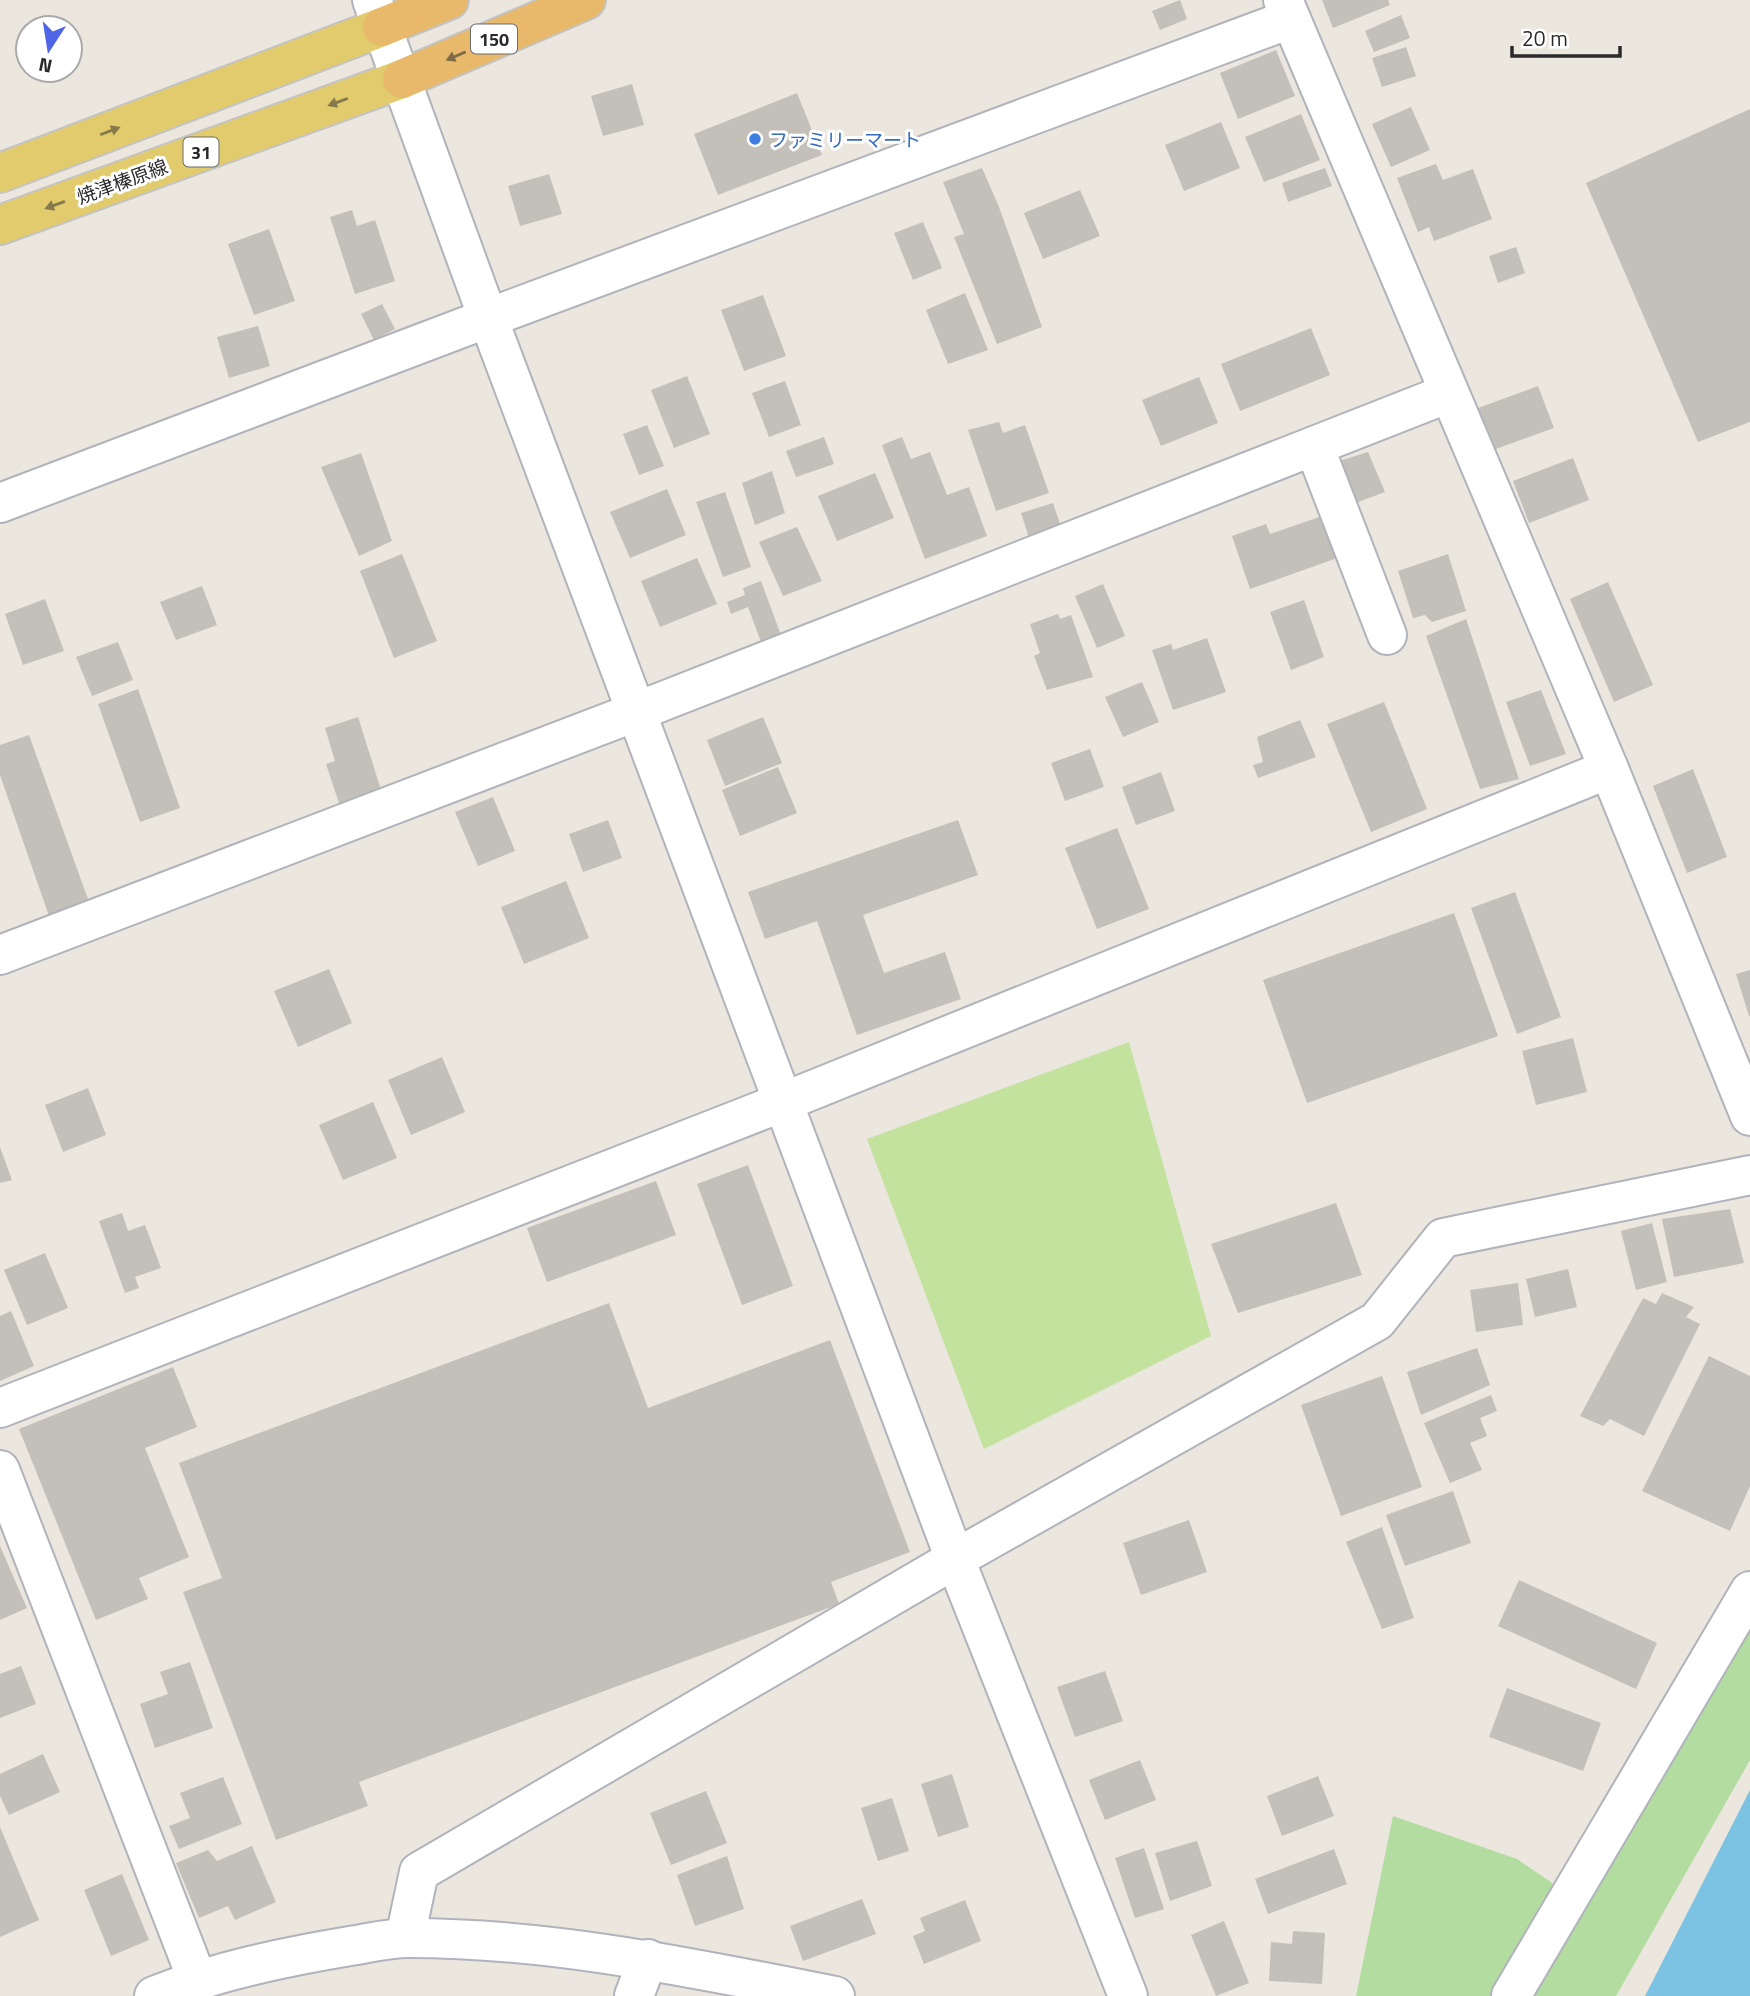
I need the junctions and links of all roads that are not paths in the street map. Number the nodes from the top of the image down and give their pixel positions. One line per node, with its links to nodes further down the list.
1 (449, 0): 4 (highway)
2 (586, 0): 5 (highway, 150, one-way to 5)
3 (1287, 9): 8 (street); 9 (street)
4 (377, 13): 5 (street); 6 (main road, one-way to 4)
5 (402, 79): 7 (main road, 焼津榛原線 / 31, one-way to 7); 8 (street)
6 (0, 173)
7 (0, 225)
8 (488, 318): 11 (street); 13 (street)
9 (1449, 393): 10 (street); 14 (street)
10 (1314, 446): 12 (street); 13 (street)
11 (0, 503)
12 (1387, 635)
13 (638, 711): 15 (street); 16 (street)
14 (1609, 769): 16 (street); 17 (street)
15 (0, 955)
16 (783, 1102): 19 (street); 21 (street)
17 (1750, 1116)
18 (1750, 1175): 21 (street)
19 (0, 1408)
20 (0, 1470): 25 (street)
21 (955, 1559): 23 (street); 29 (street)
22 (1750, 1591): 30 (street)
23 (405, 1938): 24 (street); 25 (street)
24 (648, 1959): 27 (street); 28 (street)
25 (197, 1979): 26 (street)
26 (154, 1996)
27 (634, 1996)
28 (835, 1996)
29 (1128, 1996)
30 (1511, 1996)

